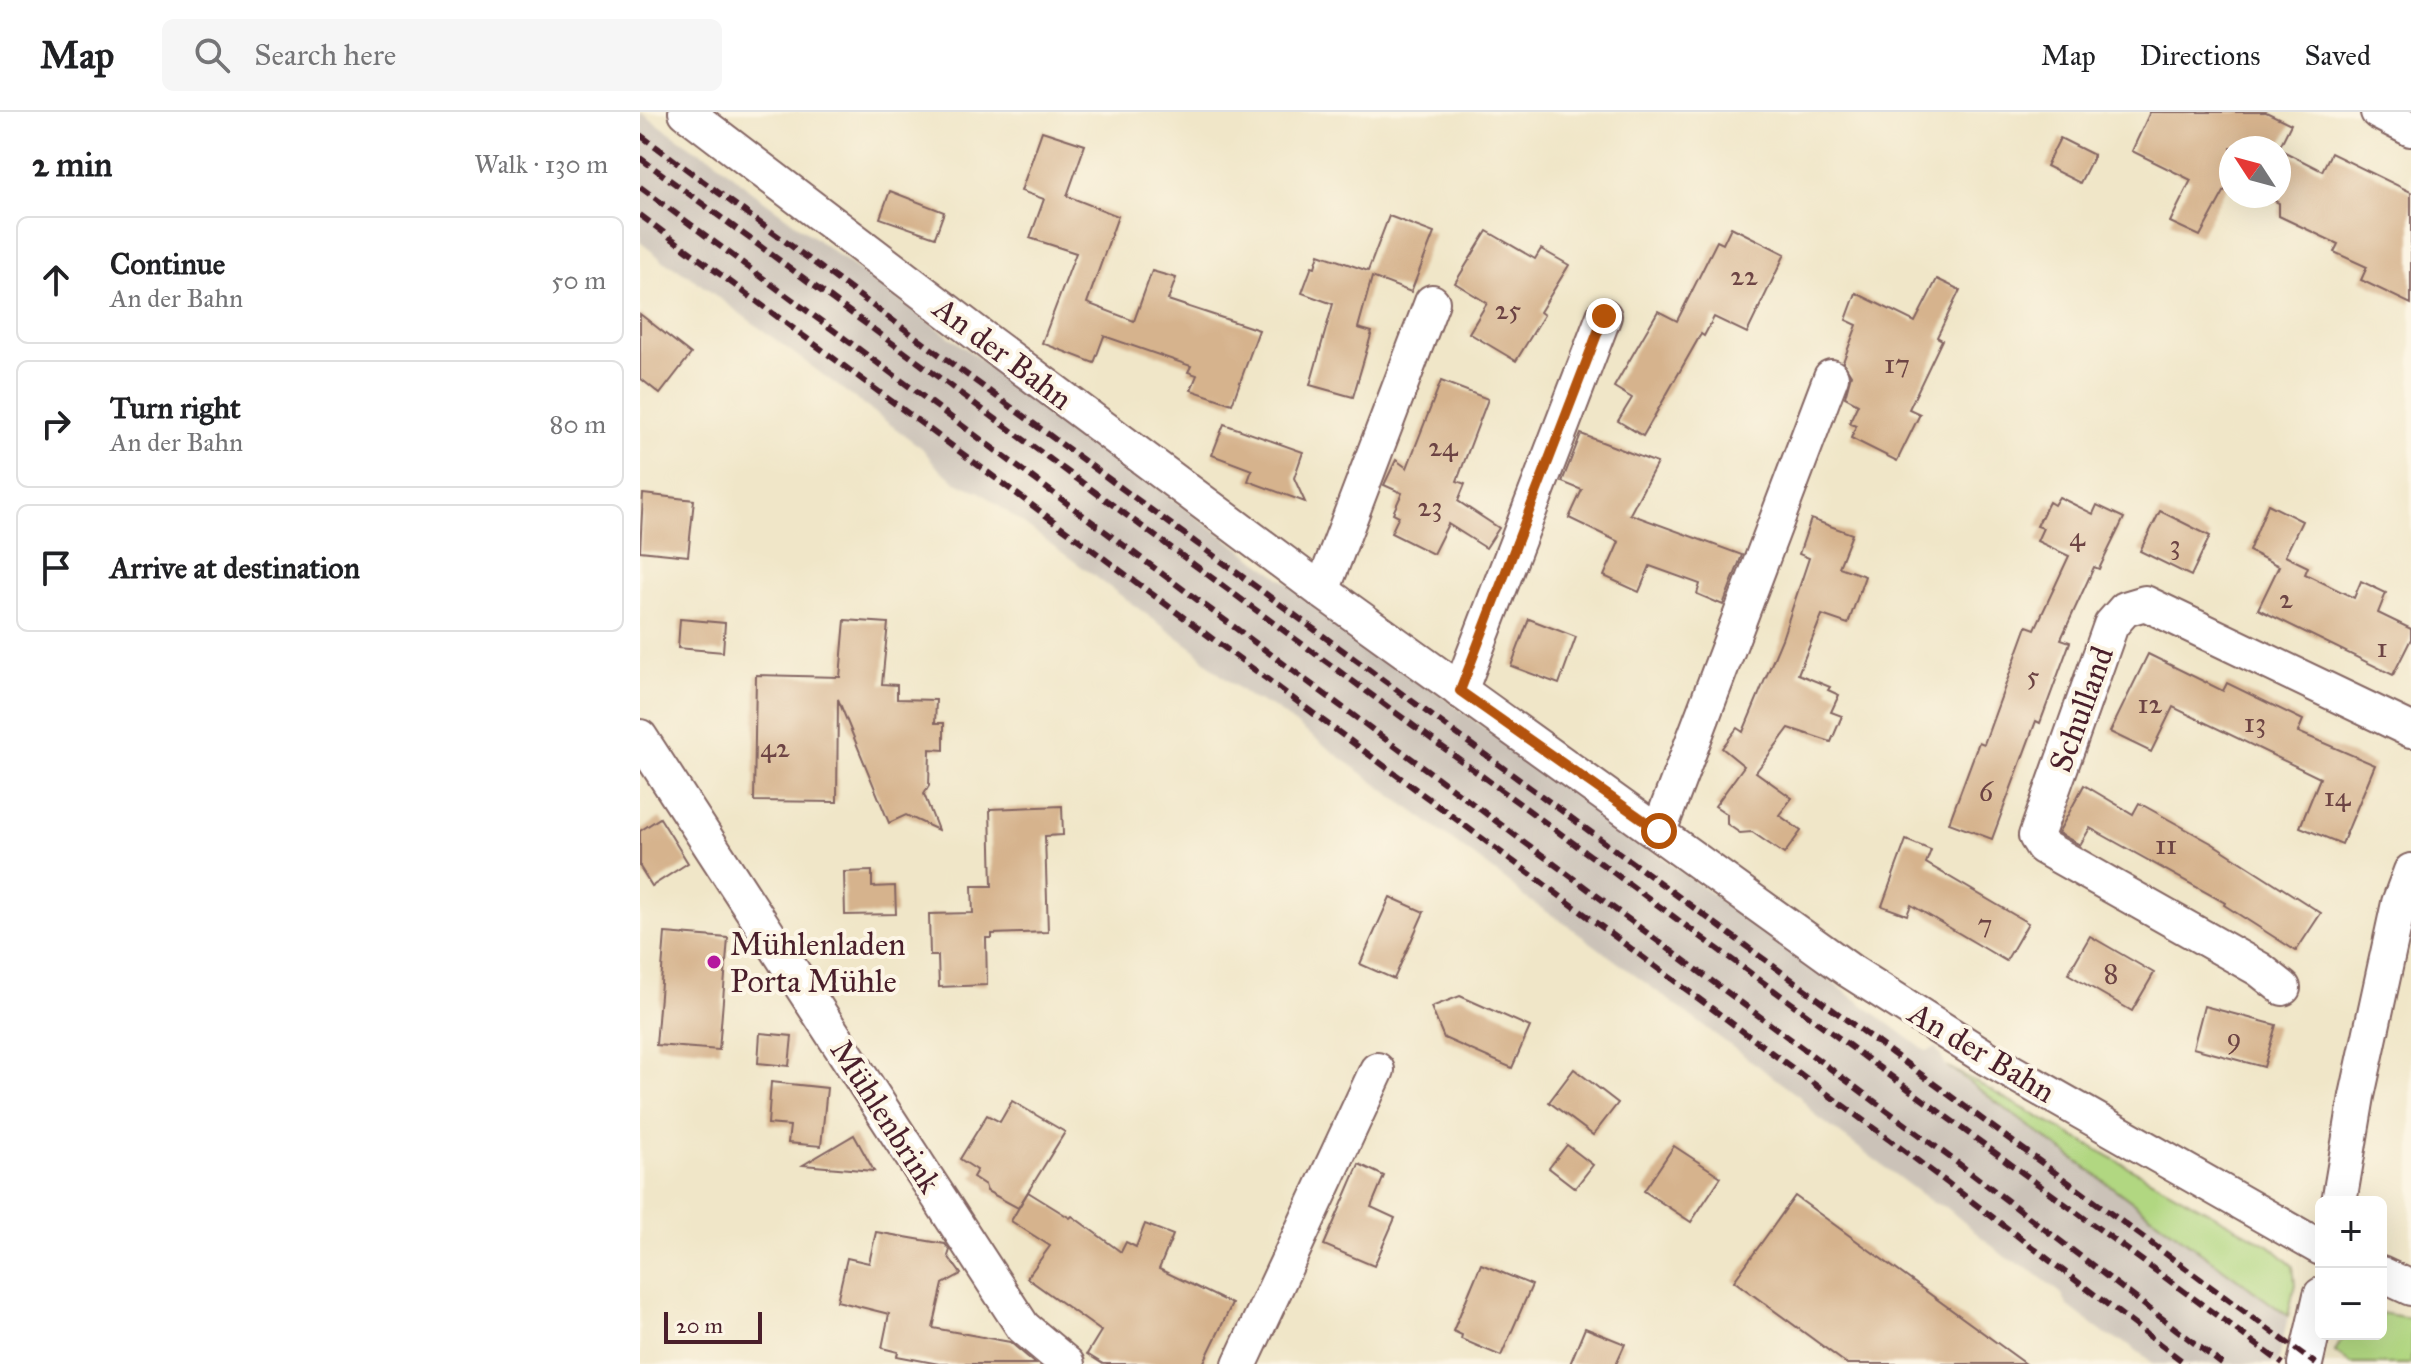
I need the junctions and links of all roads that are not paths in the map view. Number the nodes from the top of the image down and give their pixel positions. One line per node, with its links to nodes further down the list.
1 (686, 112): 7 (street, An der Bahn)
2 (2378, 112): 3 (street)
3 (2411, 129)
4 (1432, 302): 7 (street)
5 (1604, 316): 8 (street)
6 (1831, 377): 11 (street)
7 (1322, 591): 8 (street, An der Bahn)
8 (1460, 691): 11 (street, An der Bahn)
9 (2411, 730): 14 (street, Schulland)
10 (640, 737): 21 (street, Mühlenbrink)
11 (1659, 831): 17 (street, An der Bahn)
12 (2411, 871): 13 (street)
13 (2405, 906): 16 (street)
14 (2283, 988)
15 (1377, 1070): 22 (street)
16 (2340, 1196)
17 (2315, 1245)
18 (2387, 1277): 19 (street)
19 (2411, 1288)
20 (2315, 1321): 23 (street)
21 (1067, 1364)
22 (1240, 1364)
23 (2305, 1364)

